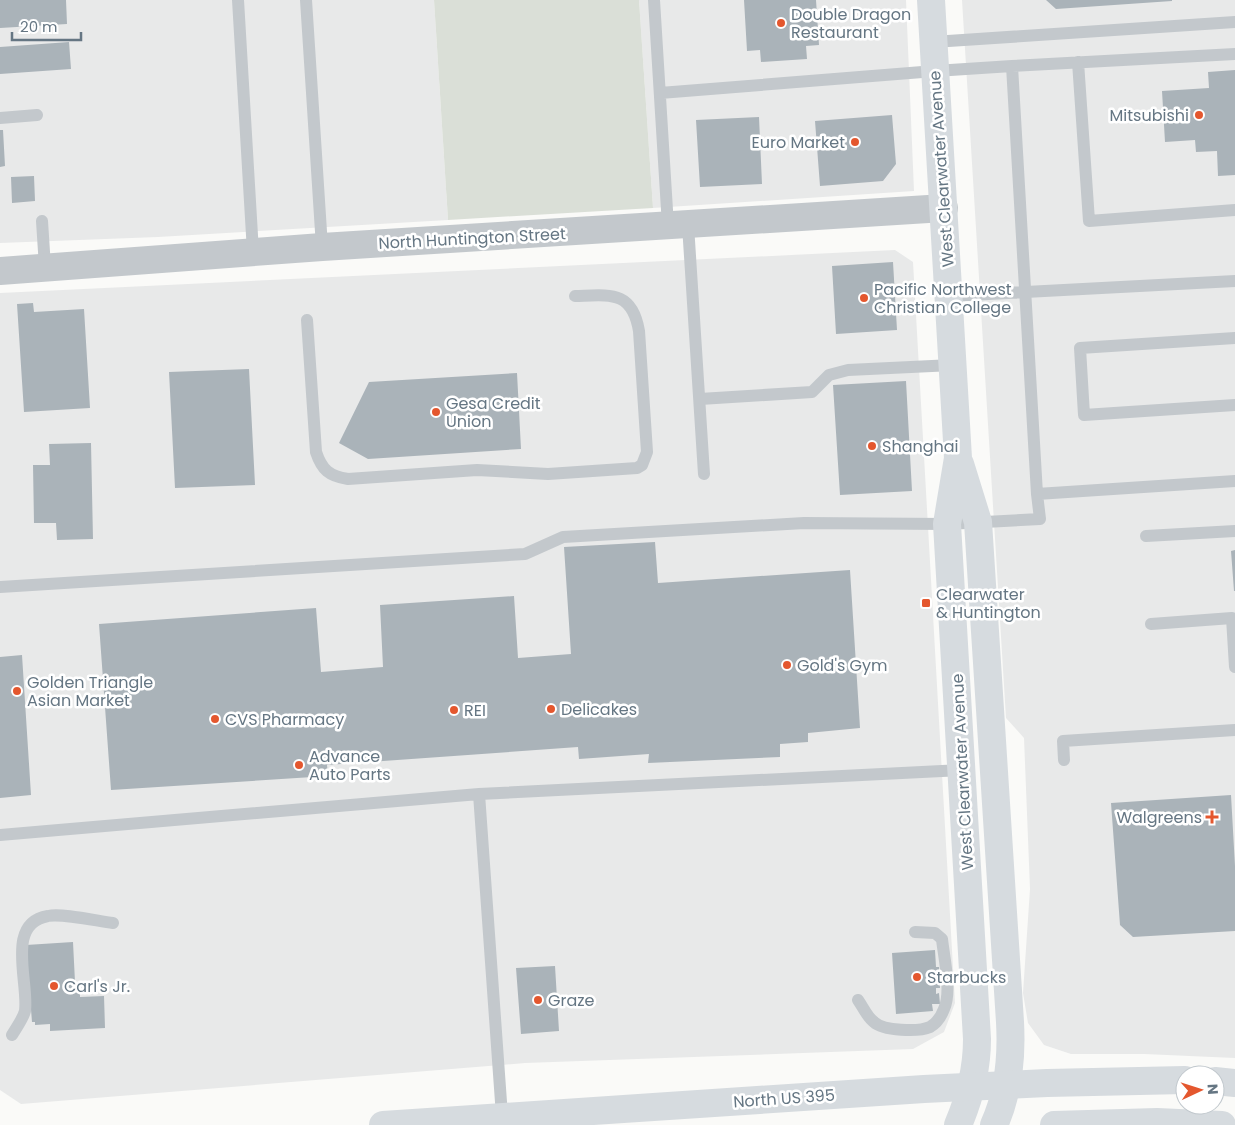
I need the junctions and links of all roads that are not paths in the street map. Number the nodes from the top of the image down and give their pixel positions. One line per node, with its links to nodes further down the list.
1 (238, 0): 19 (lane)
2 (306, 0): 18 (lane)
3 (654, 0): 11 (lane)
4 (931, 0): 6 (main road, West Clearwater Avenue)
5 (1235, 22): 6 (lane)
6 (933, 42): 10 (main road, West Clearwater Avenue)
7 (1235, 54): 8 (lane)
8 (1078, 62): 9 (lane); 15 (lane)
9 (1012, 66): 10 (lane); 23 (lane)
10 (935, 70): 11 (lane); 14 (main road, West Clearwater Avenue)
11 (660, 93): 17 (lane)
12 (37, 116): 13 (lane)
13 (0, 118)
14 (944, 208): 17 (street, North Huntington Street); 25 (main road, West Clearwater Avenue)
15 (1235, 210)
16 (42, 221): 20 (lane)
17 (678, 226): 18 (street, North Huntington Street); 29 (lane)
18 (322, 247): 19 (street, North Huntington Street)
19 (253, 252): 20 (street, North Huntington Street)
20 (45, 268): 21 (street, North Huntington Street)
21 (0, 271)
22 (1235, 280): 23 (lane)
23 (1025, 291): 25 (lane); 34 (lane)
24 (576, 296): 26 (lane)
25 (949, 296): 28 (main road, West Clearwater Avenue)
26 (307, 320)
27 (1235, 338): 30 (lane)
28 (953, 365): 29 (lane); 31 (main road, West Clearwater Avenue)
29 (700, 399): 32 (lane)
30 (1235, 406)
31 (958, 458): 35 (main road, West Clearwater Avenue); 36 (main road, West Clearwater Avenue)
32 (704, 474)
33 (1235, 481): 34 (lane)
34 (1038, 494): 35 (lane)
35 (978, 522): 36 (lane); 45 (main road, West Clearwater Avenue)
36 (947, 524): 39 (lane); 40 (main road, West Clearwater Avenue)
37 (1235, 531): 38 (lane)
38 (1146, 536)
39 (0, 587)
40 (952, 616): 45 (main road); 46 (main road, West Clearwater Avenue)
41 (1151, 624): 42 (lane)
42 (1235, 667)
43 (1235, 730): 44 (lane)
44 (1064, 760)
45 (994, 764): 54 (main road, West Clearwater Avenue)
46 (962, 770): 47 (lane); 55 (main road, West Clearwater Avenue)
47 (478, 794): 48 (lane); 56 (lane)
48 (0, 835)
49 (113, 923): 52 (lane)
50 (915, 932): 51 (lane)
51 (858, 1000)
52 (12, 1035)
53 (1175, 1080): 54 (main road, North US 395)
54 (1008, 1084): 55 (main road, North US 395); 60 (main road, West Clearwater Avenue)
55 (972, 1087): 56 (main road, North US 395); 59 (main road, West Clearwater Avenue)
56 (502, 1116): 58 (main road, North US 395)
57 (1179, 1124): 61 (main road); 62 (main road)
58 (383, 1125)
59 (958, 1125)
60 (994, 1125)
61 (1054, 1125)
62 (1222, 1125)

